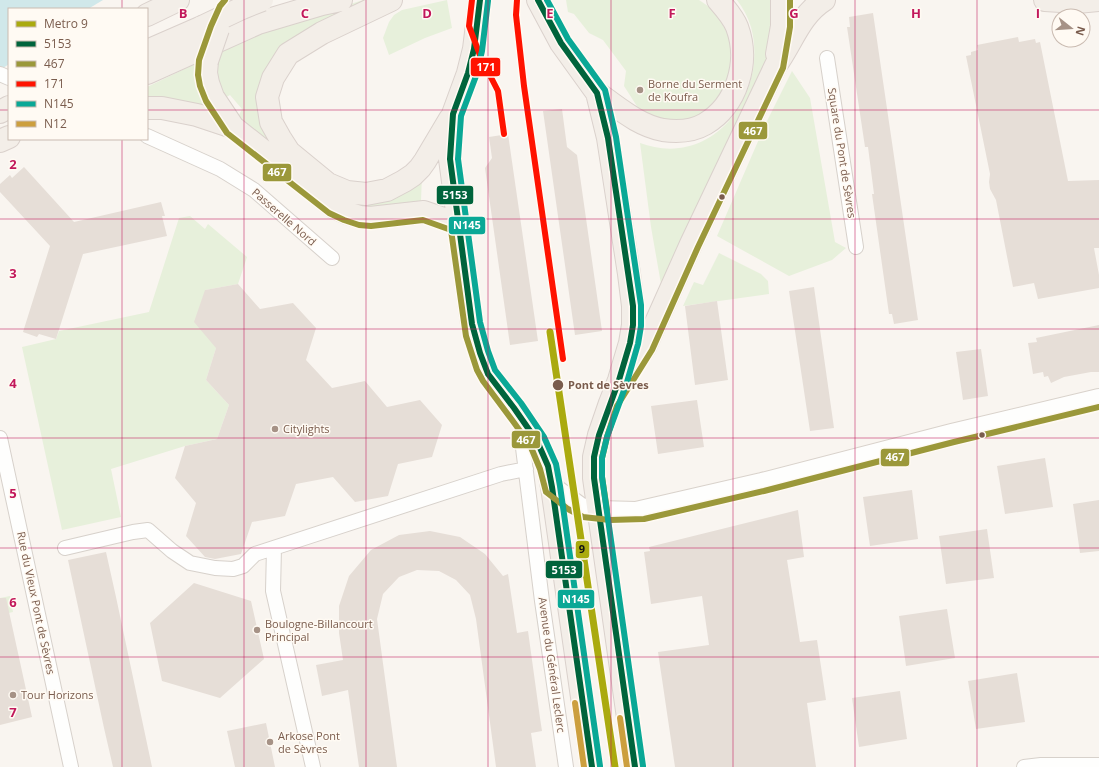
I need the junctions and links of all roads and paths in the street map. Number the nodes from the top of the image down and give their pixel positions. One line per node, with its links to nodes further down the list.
1 (178, 0): 13 (main road)
2 (236, 0): 14 (main road)
3 (262, 0): 14 (main road, bridge)
4 (342, 0): 18 (main road)
5 (391, 0): 21 (main road)
6 (480, 0): 21 (main road)
7 (538, 0): 19 (main road)
8 (718, 0): 19 (main road)
9 (782, 0): 17 (main road)
10 (824, 0): 17 (main road)
11 (1045, 0): 12 (main road)
12 (1099, 0)
13 (148, 15)
14 (210, 28): 15 (main road); 22 (main road, bridge)
15 (148, 51)
16 (827, 58): 25 (street, Square du Pont de Sèvres)
17 (776, 65): 28 (main road)
18 (148, 73)
19 (597, 93): 28 (main road)
20 (148, 108): 22 (main road)
21 (453, 114): 24 (main road)
22 (234, 127): 24 (main road)
23 (148, 136): 26 (street, Passerelle Nord)
24 (458, 224): 29 (main road)
25 (856, 247)
26 (332, 258)
27 (1099, 399): 33 (street)
28 (610, 403): 33 (main road)
29 (522, 420): 31 (street, Avenue du Général Leclerc); 32 (main road)
30 (0, 438): 37 (street, Rue du Vieux Pont de Sèvres)
31 (526, 469): 35 (street); 39 (street, Avenue du Général Leclerc)
32 (552, 487): 33 (street); 40 (main road)
33 (598, 511): 41 (main road)
34 (65, 548): 35 (street)
35 (274, 548): 38 (street)
36 (1099, 765): 42 (street)
37 (71, 767)
38 (313, 767)
39 (566, 767)
40 (592, 767)
41 (635, 767)
42 (1024, 767)

